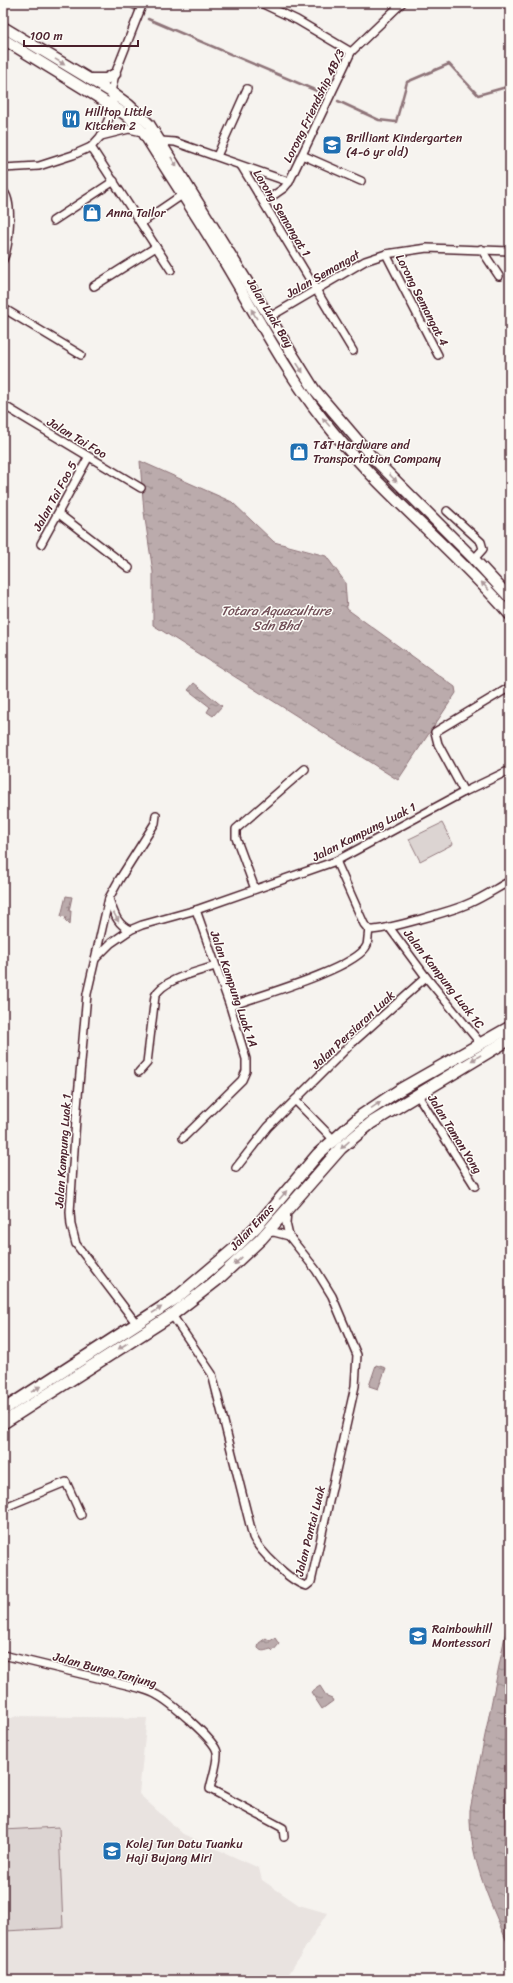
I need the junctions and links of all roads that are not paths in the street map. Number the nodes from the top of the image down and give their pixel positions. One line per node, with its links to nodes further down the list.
1 (143, 3): 7 (street)
2 (261, 3): 6 (street)
3 (402, 3): 6 (street, Lorong Friendship 4B/3)
4 (3, 27): 8 (street, Jalan Luak Bay, one-way to 8)
5 (3, 39): 11 (street, Jalan Luak Bay)
6 (351, 52): 17 (street, Lorong Friendship 4B/3)
7 (115, 74): 8 (street); 10 (street)
8 (87, 78): 10 (street, Jalan Luak Bay)
9 (247, 90): 18 (street)
10 (111, 92): 11 (street); 12 (street); 15 (street, Jalan Luak Bay)
11 (94, 95): 12 (street, Jalan Luak Bay)
12 (114, 107): 13 (street, Jalan Luak Bay); 14 (street)
13 (143, 132): 14 (street); 25 (street, Jalan Luak Bay)
14 (101, 136): 16 (street)
15 (161, 141): 18 (street); 39 (street, Jalan Luak Bay, one-way to 39)
16 (91, 147): 20 (street); 21 (street)
17 (302, 155): 22 (street); 23 (street, Lorong Friendship 4B/3)
18 (217, 156): 19 (street)
19 (242, 167): 23 (street); 26 (street, Lorong Semangat 1)
20 (3, 168)
21 (114, 181): 27 (street); 28 (street)
22 (361, 181)
23 (290, 182): 26 (street, Lorong Friendship 4B/3)
24 (3, 191): 33 (street)
25 (182, 195): 28 (street); 53 (street, Jalan Luak Bay, one-way to 25)
26 (264, 202): 37 (street, Lorong Semangat 1)
27 (53, 221)
28 (141, 223): 29 (street)
29 (156, 247): 34 (street); 36 (street)
30 (481, 249): 31 (street, Jalan Semangat); 32 (street, Jalan Semangat); 35 (street)
31 (510, 251)
32 (386, 254): 37 (street, Jalan Semangat); 42 (street, Lorong Semangat 4)
33 (3, 260)
34 (171, 270)
35 (499, 276)
36 (94, 286)
37 (316, 291): 39 (street, Jalan Semangat); 40 (street, Lorong Semangat 1)
38 (3, 308): 41 (street)
39 (268, 318): 49 (street, Jalan Luak Bay, one-way to 49)
40 (353, 351)
41 (81, 355)
42 (438, 355)
43 (3, 405): 44 (street, Jalan Tai Foo)
44 (88, 458): 45 (street, Jalan Tai Foo); 47 (street, Jalan Tai Foo 5)
45 (141, 488)
46 (447, 511): 49 (street)
47 (59, 514): 48 (street, Jalan Tai Foo 5); 50 (street)
48 (41, 544)
49 (474, 559): 51 (street, Jalan Luak Bay)
50 (129, 568)
51 (507, 592): 52 (street, Jalan Luak Bay)
52 (510, 598)
53 (510, 615)
54 (510, 687): 57 (street)
55 (305, 769): 61 (street)
56 (509, 773): 57 (street, Jalan Kampung Luak 1)
57 (464, 792): 59 (street, Jalan Kampung Luak 1)
58 (156, 815): 62 (street, Jalan Kampung Luak 1)
59 (336, 861): 61 (street, Jalan Kampung Luak 1); 66 (street)
60 (510, 881): 64 (street)
61 (255, 889): 63 (street, Jalan Kampung Luak 1)
62 (109, 898): 65 (street, one-way to 65); 67 (street, Jalan Kampung Luak 1)
63 (196, 910): 65 (street, Jalan Kampung Luak 1); 68 (street, Jalan Kampung Luak 1A)
64 (389, 927): 66 (street); 69 (street, Jalan Kampung Luak 1C)
65 (130, 930): 67 (street, Jalan Kampung Luak 1)
66 (369, 930): 70 (street)
67 (94, 959): 85 (street, Jalan Kampung Luak 1)
68 (215, 966): 70 (street, Jalan Kampung Luak 1A); 74 (street)
69 (426, 977): 73 (street, Jalan Kampung Luak 1C); 76 (street, Jalan Persiaran Luak)
70 (230, 1006): 77 (street, Jalan Kampung Luak 1A)
71 (510, 1027): 73 (main road, Jalan Emas)
72 (510, 1039): 75 (main road, Jalan Emas, one-way to 75)
73 (481, 1044): 78 (main road, Jalan Emas, one-way to 73)
74 (140, 1072)
75 (417, 1094): 80 (street, Jalan Taman Yong); 81 (main road, Jalan Emas, one-way to 81)
76 (295, 1100): 78 (street); 79 (street, Jalan Persiaran Luak)
77 (183, 1138)
78 (334, 1139): 85 (main road, Jalan Emas, one-way to 78)
79 (236, 1168)
80 (475, 1186)
81 (287, 1209): 82 (main road, Jalan Emas); 83 (street, Jalan Pantai Luak)
82 (266, 1233): 83 (street); 84 (main road, Jalan Emas, one-way to 84)
83 (289, 1236): 84 (street, Jalan Pantai Luak)
84 (172, 1315): 87 (main road, Jalan Emas, one-way to 87)
85 (136, 1324): 86 (main road, Jalan Emas, one-way to 85)
86 (3, 1410)
87 (3, 1423)
88 (3, 1508): 89 (street)
89 (81, 1515)
90 (3, 1655): 91 (street, Jalan Bunga Tanjung)
91 (284, 1837)

